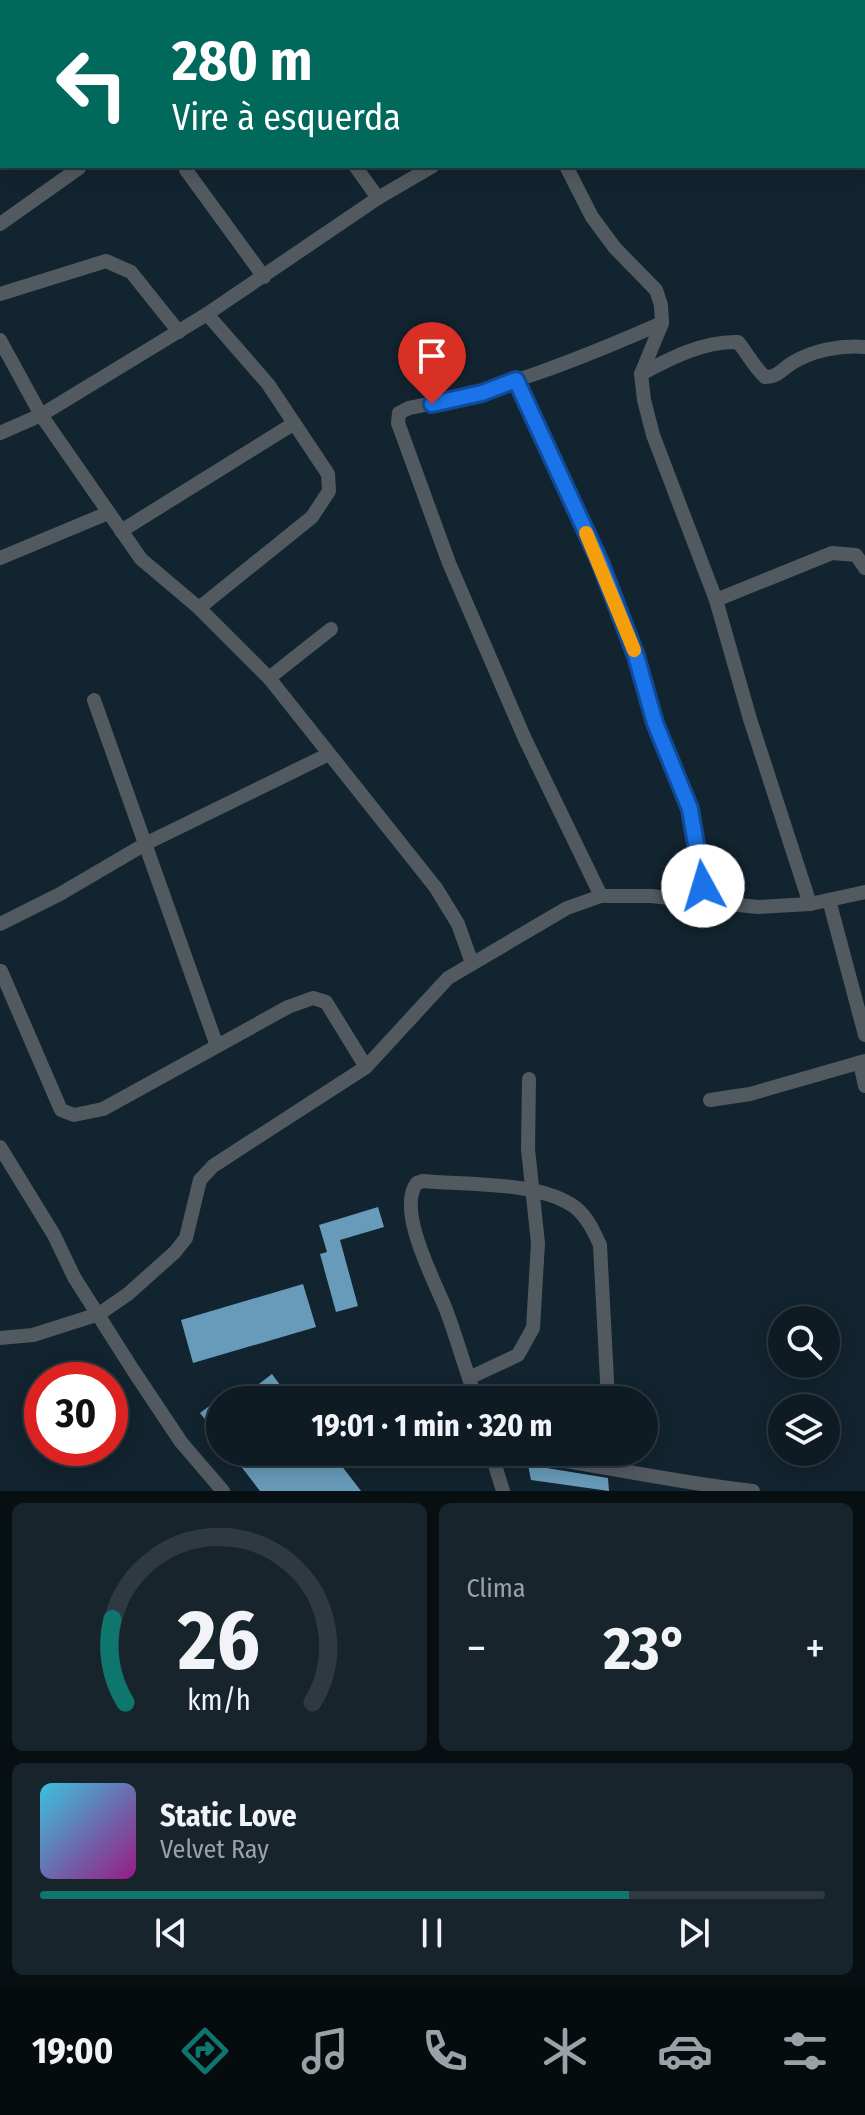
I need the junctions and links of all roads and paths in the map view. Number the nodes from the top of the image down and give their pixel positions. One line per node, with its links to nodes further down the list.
1 (79, 168): 7 (street)
2 (356, 168): 6 (street)
3 (430, 168): 6 (street)
4 (567, 168): 11 (street)
5 (186, 170): 8 (street)
6 (378, 198): 8 (street)
7 (0, 224)
8 (264, 277): 10 (street)
9 (0, 294): 12 (street)
10 (207, 314): 12 (street); 18 (street)
11 (662, 323): 15 (street); 16 (street)
12 (179, 332): 17 (street)
13 (0, 340): 17 (street)
14 (865, 347): 15 (street)
15 (641, 374): 24 (street)
16 (516, 380): 32 (street); 34 (street)
17 (41, 415): 19 (street); 20 (street)
18 (293, 424): 21 (street); 25 (street)
19 (0, 433)
20 (108, 513): 21 (street); 22 (street)
21 (121, 531): 25 (street)
22 (0, 558)
23 (865, 568): 24 (street)
24 (716, 600): 35 (street)
25 (199, 608): 27 (street)
26 (331, 629): 27 (street)
27 (269, 678): 29 (street)
28 (94, 700): 30 (street)
29 (329, 754): 30 (street); 37 (street)
30 (147, 843): 36 (street); 40 (street)
31 (865, 892): 33 (street)
32 (601, 896): 34 (street); 37 (street)
33 (829, 900): 35 (street); 39 (street)
34 (702, 901): 35 (street)
35 (810, 904)
36 (0, 924)
37 (472, 963): 42 (street)
38 (0, 971): 40 (street)
39 (865, 1035)
40 (217, 1046): 42 (street)
41 (862, 1062): 44 (street); 45 (street)
42 (366, 1067): 48 (street)
43 (529, 1079): 47 (street)
44 (865, 1086)
45 (710, 1100)
46 (0, 1147): 48 (street)
47 (533, 1190): 50 (street); 50 (street); 52 (street)
48 (99, 1314): 49 (street); 55 (street)
49 (0, 1338)
50 (469, 1378): 51 (street)
51 (472, 1386)
52 (607, 1386)
53 (495, 1466): 56 (street)
54 (634, 1466): 57 (street)
55 (223, 1491)
56 (503, 1491)
57 (753, 1491)

